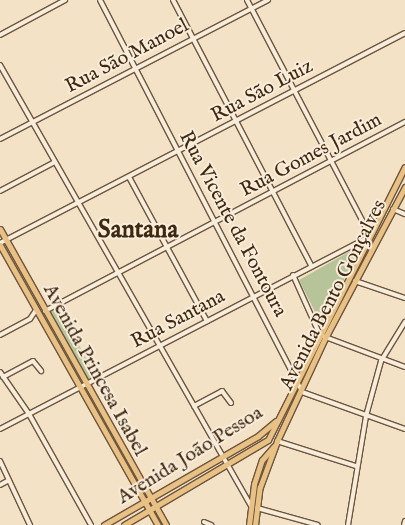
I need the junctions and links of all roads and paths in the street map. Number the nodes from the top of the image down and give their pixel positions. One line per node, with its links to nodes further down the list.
1 (65, 0): 8 (street)
2 (100, 0): 11 (street, Rua Vicente da Fontoura)
3 (173, 0): 9 (street)
4 (247, 0): 6 (street)
5 (268, 0): 6 (street, Rua São Manoel)
6 (252, 8): 9 (street, Rua São Manoel); 12 (street)
7 (405, 33): 12 (street, Rua São Luiz)
8 (0, 35)
9 (193, 38): 11 (street, Rua São Manoel); 14 (street)
10 (0, 64): 13 (street)
11 (135, 69): 13 (street, Rua São Manoel); 17 (street, Rua Vicente da Fontoura)
12 (295, 91): 14 (street, Rua São Luiz); 18 (street)
13 (33, 122): 16 (street, Rua São Manoel); 19 (street)
14 (236, 122): 17 (street, Rua São Luiz); 24 (street)
15 (405, 122): 18 (street, Rua Gomes Jardim)
16 (0, 138)
17 (179, 152): 21 (street, Rua São Luiz); 28 (street, Rua Vicente da Fontoura)
18 (332, 161): 24 (street, Rua Gomes Jardim); 30 (street)
19 (55, 162): 23 (street); 25 (street)
20 (405, 168): 30 (main road, Avenida Bento Gonçalves)
21 (129, 177): 25 (street, Rua São Luiz); 33 (street)
22 (405, 187): 26 (main road, Avenida Bento Gonçalves)
23 (0, 191)
24 (272, 192): 28 (street, Rua Gomes Jardim); 34 (street)
25 (78, 203): 31 (street, Rua São Luiz); 35 (street)
26 (393, 209): 27 (street); 39 (main road, Avenida Bento Gonçalves)
27 (405, 214)
28 (215, 222): 33 (street, Rua Gomes Jardim); 40 (street, Rua Vicente da Fontoura)
29 (0, 229): 31 (main road, Avenida Princesa Isabel)
30 (370, 236): 34 (street, Rua Santana); 49 (main road, Avenida Bento Gonçalves)
31 (6, 239): 32 (street, Rua São Luiz); 43 (main road, Avenida Princesa Isabel)
32 (0, 244): 42 (main road, Avenida Princesa Isabel)
33 (167, 247): 35 (street, Rua Gomes Jardim); 46 (street)
34 (310, 265): 36 (street, Rua Santana)
35 (119, 274): 43 (street, Rua Gomes Jardim); 50 (street)
36 (293, 275): 37 (street, Rua Santana); 38 (street)
37 (288, 278): 38 (street); 40 (street, Rua Santana)
38 (293, 280): 49 (street)
39 (356, 281): 41 (street); 49 (main road, Avenida Bento Gonçalves)
40 (254, 296): 46 (street, Rua Santana); 56 (street, Rua Vicente da Fontoura)
41 (405, 298)
42 (36, 310): 44 (street); 45 (main road, Avenida Princesa Isabel)
43 (45, 311): 57 (main road, Avenida Princesa Isabel)
44 (30, 319): 45 (street); 48 (street)
45 (42, 321): 58 (main road, Avenida Princesa Isabel)
46 (207, 321): 50 (street, Rua Santana)
47 (405, 322): 51 (street)
48 (0, 335)
49 (322, 336): 51 (street); 56 (main road, Avenida Bento Gonçalves); 59 (main road, Avenida Bento Gonçalves)
50 (159, 346): 57 (street, Rua Santana); 61 (street)
51 (382, 360): 52 (street); 63 (street)
52 (405, 367)
53 (41, 371): 55 (street)
54 (0, 372): 55 (street)
55 (3, 377): 62 (street)
56 (298, 379): 59 (street, Rua Vicente da Fontoura); 64 (main road, Avenida Bento Gonçalves)
57 (85, 385): 58 (street, Rua Santana); 76 (main road, Avenida Princesa Isabel)
58 (79, 388): 62 (street, Rua Santana); 77 (main road, Avenida Princesa Isabel)
59 (302, 392): 63 (street); 67 (main road, Avenida Bento Gonçalves)
60 (231, 404): 61 (street)
61 (194, 406): 69 (street)
62 (29, 414): 65 (street, Rua Santana); 85 (street)
63 (366, 416): 66 (street); 73 (street)
64 (280, 417): 68 (main road, Avenida João Pessoa); 69 (main road, Avenida João Pessoa)
65 (0, 429)
66 (405, 429)
67 (276, 443): 70 (main road, Avenida Bento Gonçalves); 73 (street); 80 (main road, Avenida Bento Gonçalves)
68 (260, 446): 70 (main road); 72 (main road, Avenida João Pessoa)
69 (222, 456): 72 (street); 76 (main road, Avenida João Pessoa)
70 (262, 460): 78 (main road, Avenida Bento Gonçalves)
71 (0, 461): 74 (street)
72 (227, 465): 78 (street); 79 (main road, Avenida João Pessoa)
73 (356, 466): 94 (street)
74 (9, 480): 75 (street); 84 (street)
75 (0, 485)
76 (150, 499): 77 (main road, Avenida João Pessoa); 79 (main road, Avenida Princesa Isabel)
77 (144, 502): 81 (main road, Avenida Princesa Isabel); 86 (main road, Avenida João Pessoa)
78 (251, 506): 91 (main road, Avenida Bento Gonçalves)
79 (155, 507): 81 (main road, Avenida João Pessoa); 89 (main road, Avenida Princesa Isabel)
80 (257, 508): 92 (main road, Avenida Bento Gonçalves); 93 (street)
81 (149, 510): 87 (main road, Avenida João Pessoa); 88 (main road, Avenida Princesa Isabel)
82 (405, 521): 95 (street)
83 (204, 522): 90 (street)
84 (30, 525)
85 (91, 525)
86 (104, 525)
87 (124, 525)
88 (158, 525)
89 (166, 525)
90 (210, 525)
91 (249, 525)
92 (255, 525)
93 (318, 525)
94 (348, 525)
95 (404, 525)

